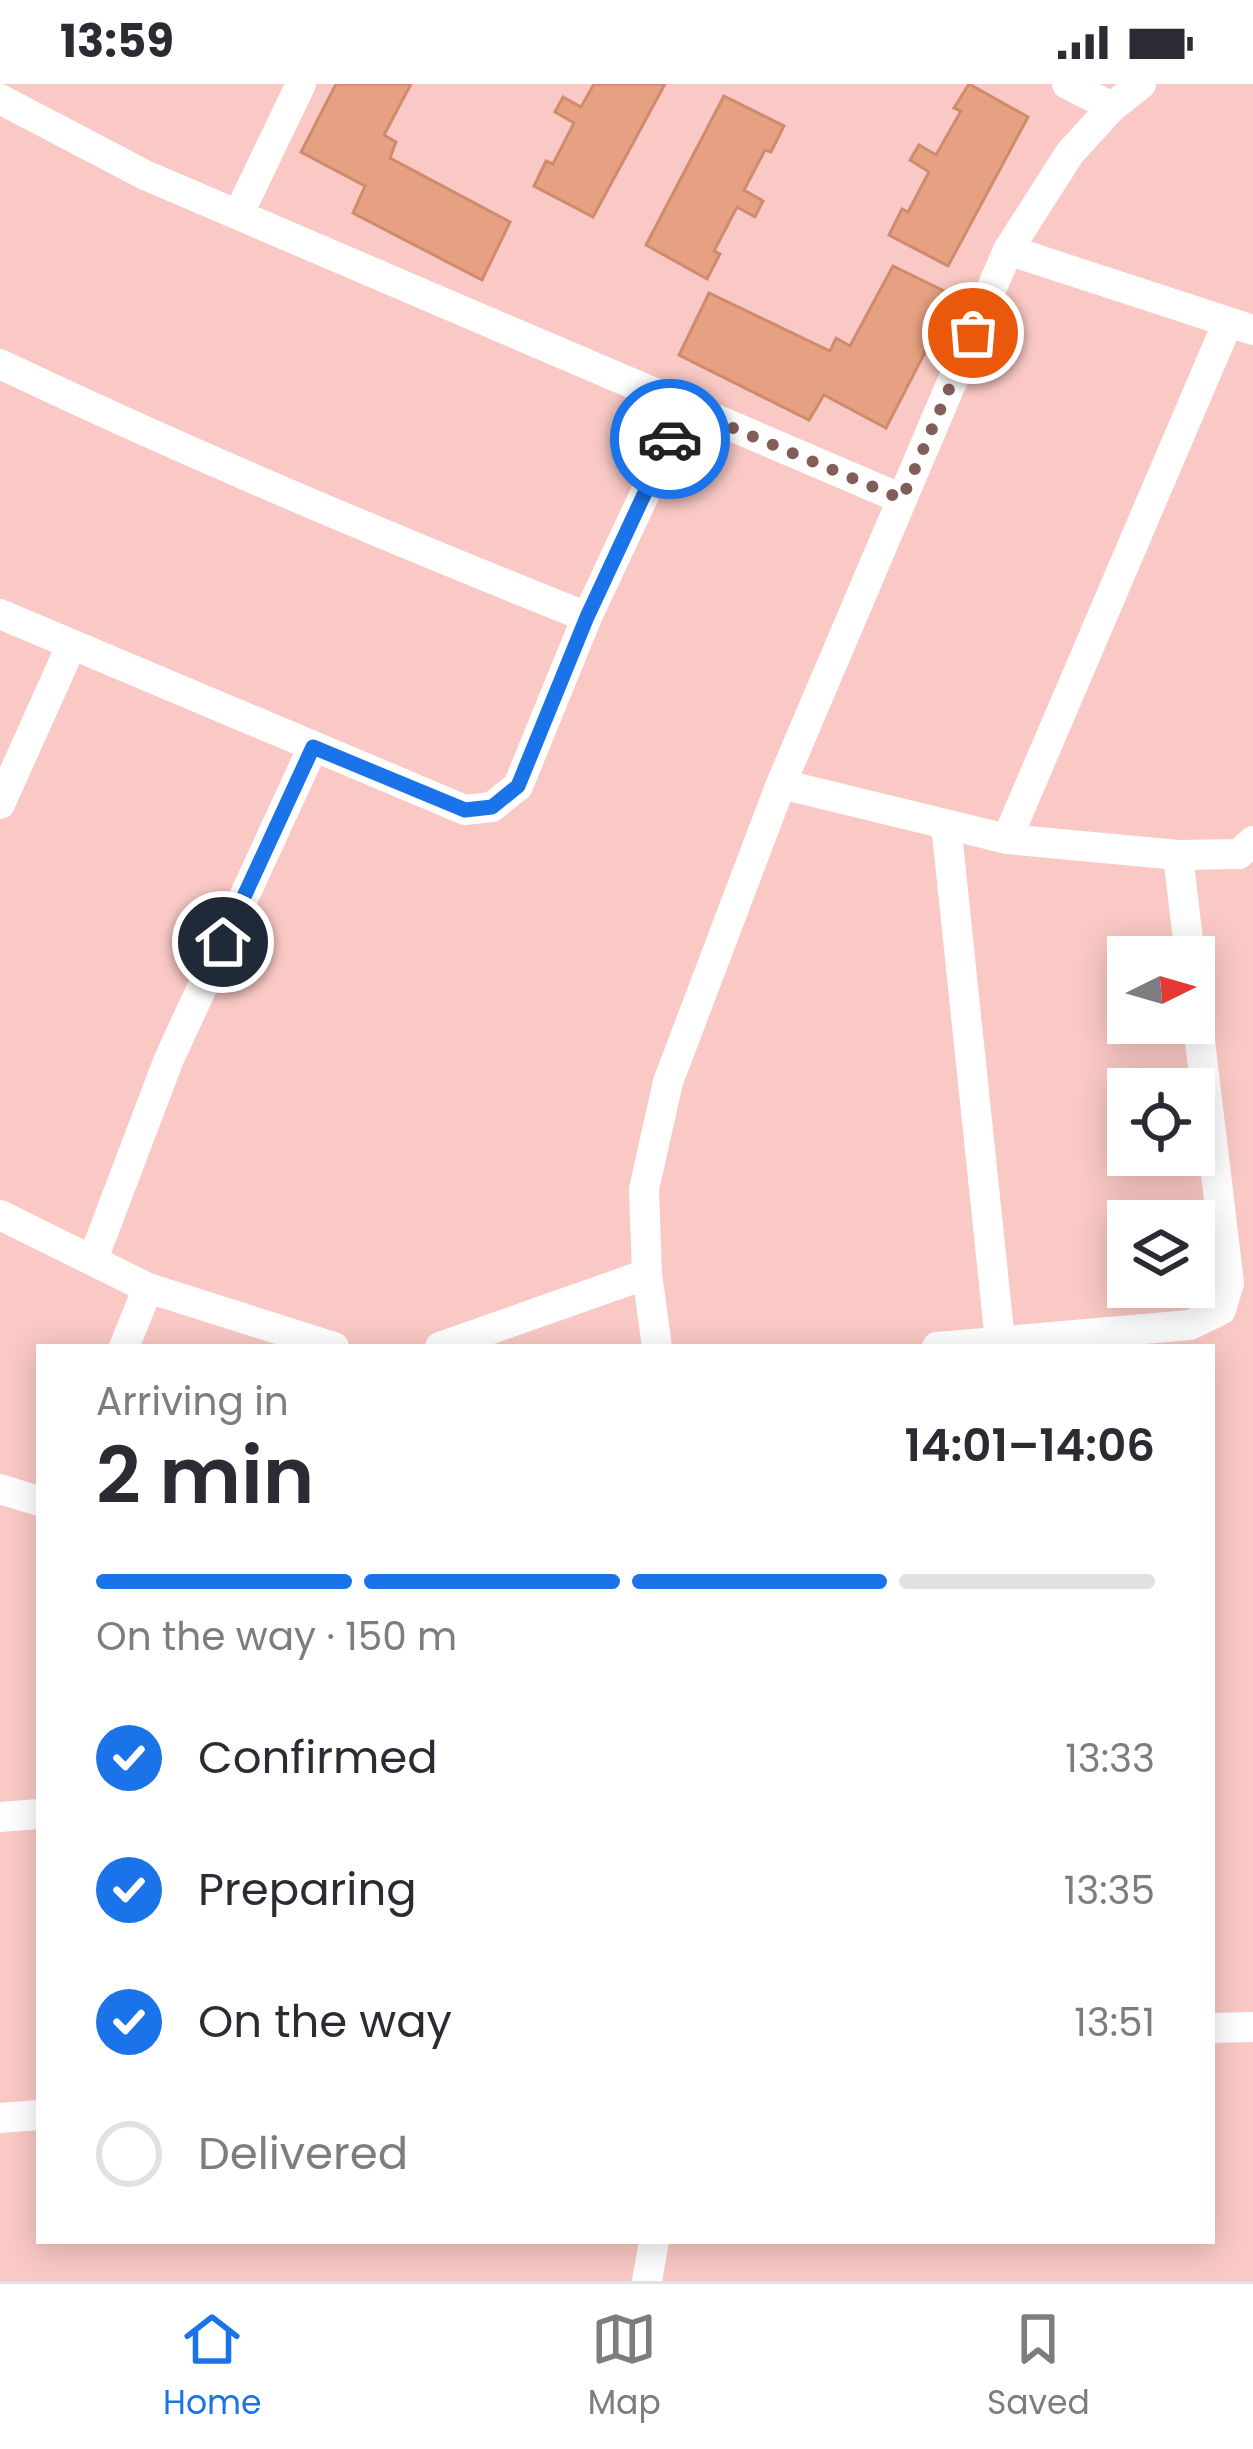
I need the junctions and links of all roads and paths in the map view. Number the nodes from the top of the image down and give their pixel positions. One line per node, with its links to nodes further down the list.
1 (301, 84): 6 (street)
2 (1067, 84): 5 (street)
3 (1141, 84): 5 (street)
4 (0, 99): 6 (street)
5 (1112, 107): 7 (street)
6 (239, 214): 10 (street)
7 (1008, 250): 8 (street); 11 (street)
8 (1241, 326): 19 (street)
9 (0, 364): 13 (street)
10 (685, 408): 11 (street); 13 (street)
11 (902, 499): 16 (street)
12 (0, 614): 14 (street)
13 (587, 617): 15 (street)
14 (71, 646): 15 (street); 17 (street)
15 (313, 747): 25 (street)
16 (782, 784): 18 (street); 26 (street)
17 (0, 804)
18 (946, 824): 19 (street); 28 (street)
19 (1007, 839): 21 (street)
20 (1253, 841): 21 (street)
21 (1178, 855): 22 (street)
22 (1188, 936)
23 (1200, 1044): 28 (street)
24 (0, 1215): 25 (street)
25 (93, 1258): 27 (street)
26 (647, 1274): 31 (street); 32 (street)
27 (148, 1288): 29 (street); 30 (street)
28 (1000, 1341): 33 (street)
29 (125, 1344)
30 (325, 1344)
31 (449, 1344)
32 (657, 1344)
33 (968, 1344)
34 (0, 1489): 35 (street)
35 (36, 1500)
36 (36, 1814): 37 (street)
37 (0, 1817)
38 (1253, 2026): 39 (street)
39 (1215, 2028)
40 (36, 2115): 41 (street)
41 (0, 2119)
42 (653, 2244): 43 (street)
43 (647, 2281)

